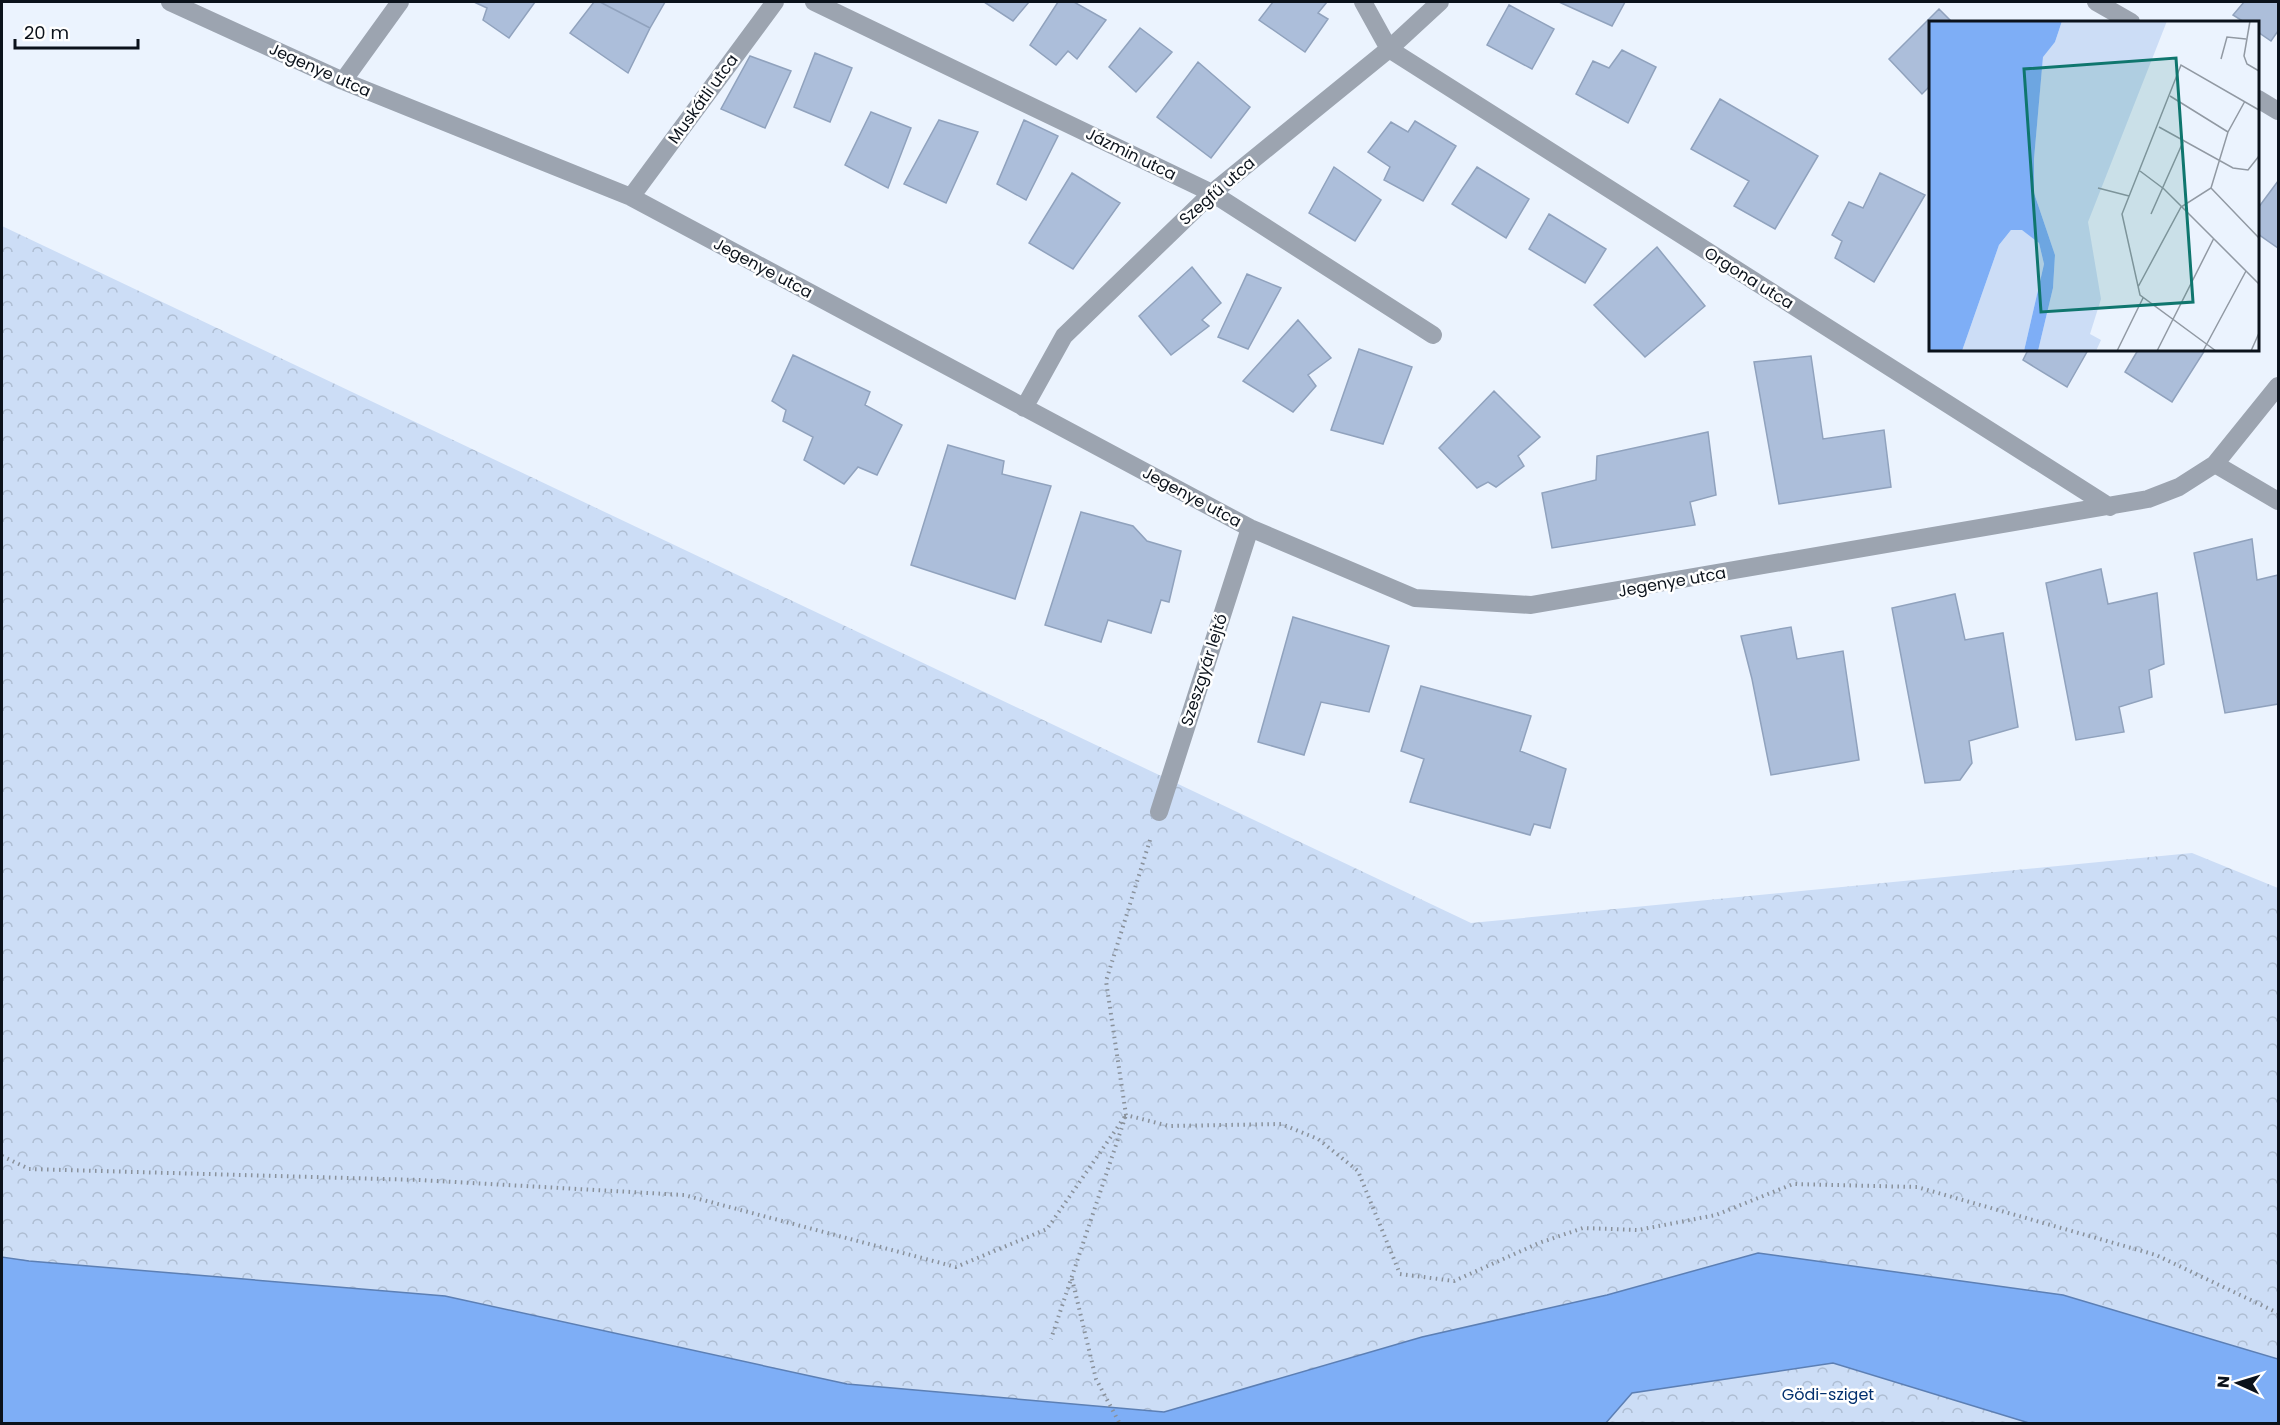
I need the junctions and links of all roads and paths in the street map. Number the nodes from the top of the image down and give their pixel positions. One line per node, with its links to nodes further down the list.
1 (170, 2): 10 (street, Jegenye utca)
2 (400, 2): 10 (street)
3 (776, 2): 14 (street, Muskátli utca)
4 (814, 2): 13 (street, Jázmin utca)
5 (1363, 2): 9 (street)
6 (1440, 2): 9 (street, Szegfű utca)
7 (2096, 2): 8 (street)
8 (2129, 21)
9 (1389, 49): 13 (street, Szegfű utca); 20 (street, Orgona utca)
10 (343, 81): 14 (street, Jegenye utca)
11 (2259, 100): 12 (street)
12 (2278, 111)
13 (1212, 193): 15 (street, Jázmin utca); 17 (street, Szegfű utca)
14 (631, 197): 17 (street, Jegenye utca)
15 (1433, 335)
16 (2278, 386): 18 (street, Jegenye utca)
17 (1024, 408): 21 (street, Jegenye utca)
18 (2215, 464): 19 (street); 20 (street, Jegenye utca)
19 (2278, 501)
20 (2110, 507): 21 (street, Jegenye utca)
21 (1250, 528): 22 (street, Szeszgyár lejtő)
22 (1159, 812): 23 (path)
23 (1126, 1115): 24 (path); 25 (path); 26 (path)
24 (2, 1156)
25 (1072, 1278): 27 (path); 28 (path)
26 (2278, 1313)
27 (1051, 1339)
28 (1120, 1424)

